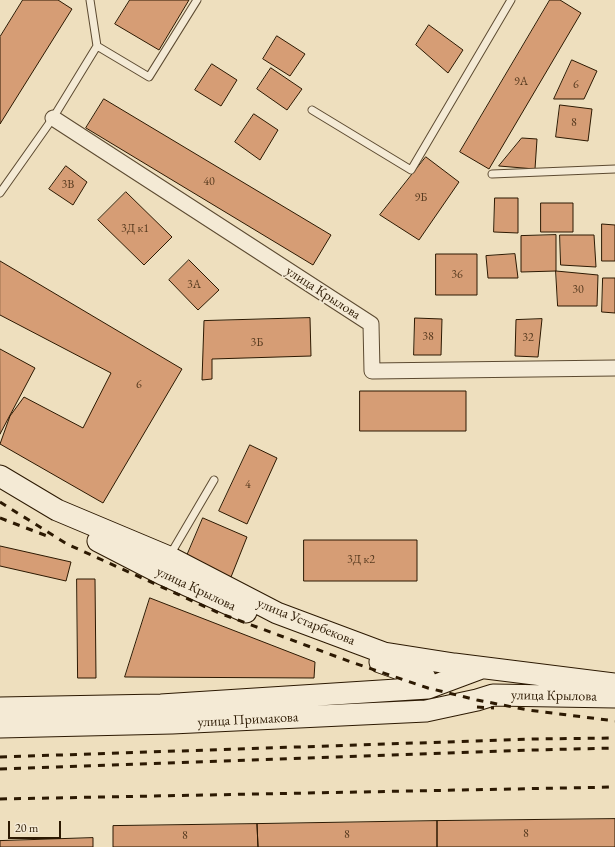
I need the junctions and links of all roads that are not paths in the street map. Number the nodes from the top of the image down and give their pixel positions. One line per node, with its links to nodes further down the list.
1 (90, 0): 4 (lane)
2 (196, 0): 4 (lane)
3 (511, 0): 5 (lane)
4 (97, 46): 6 (lane)
5 (312, 110)
6 (53, 118): 9 (lane); 10 (street, улица Крылова)
7 (615, 170): 8 (lane)
8 (492, 174)
9 (0, 193)
10 (615, 368)
11 (0, 476): 14 (main road, улица Устарбекова)
12 (214, 480): 14 (lane)
13 (0, 485): 14 (main road, улица Крылова)
14 (166, 566): 15 (main road, улица Устарбекова); 16 (main road, улица Крылова)
15 (482, 668): 16 (main road); 17 (main road, улица Устарбекова); 19 (main road)
16 (427, 683): 19 (main road, улица Крылова); 20 (main road, улица Примакова)
17 (615, 684)
18 (615, 697): 19 (main road, улица Крылова)
19 (480, 699): 21 (main road, улица Примакова)
20 (0, 708)
21 (0, 727)

